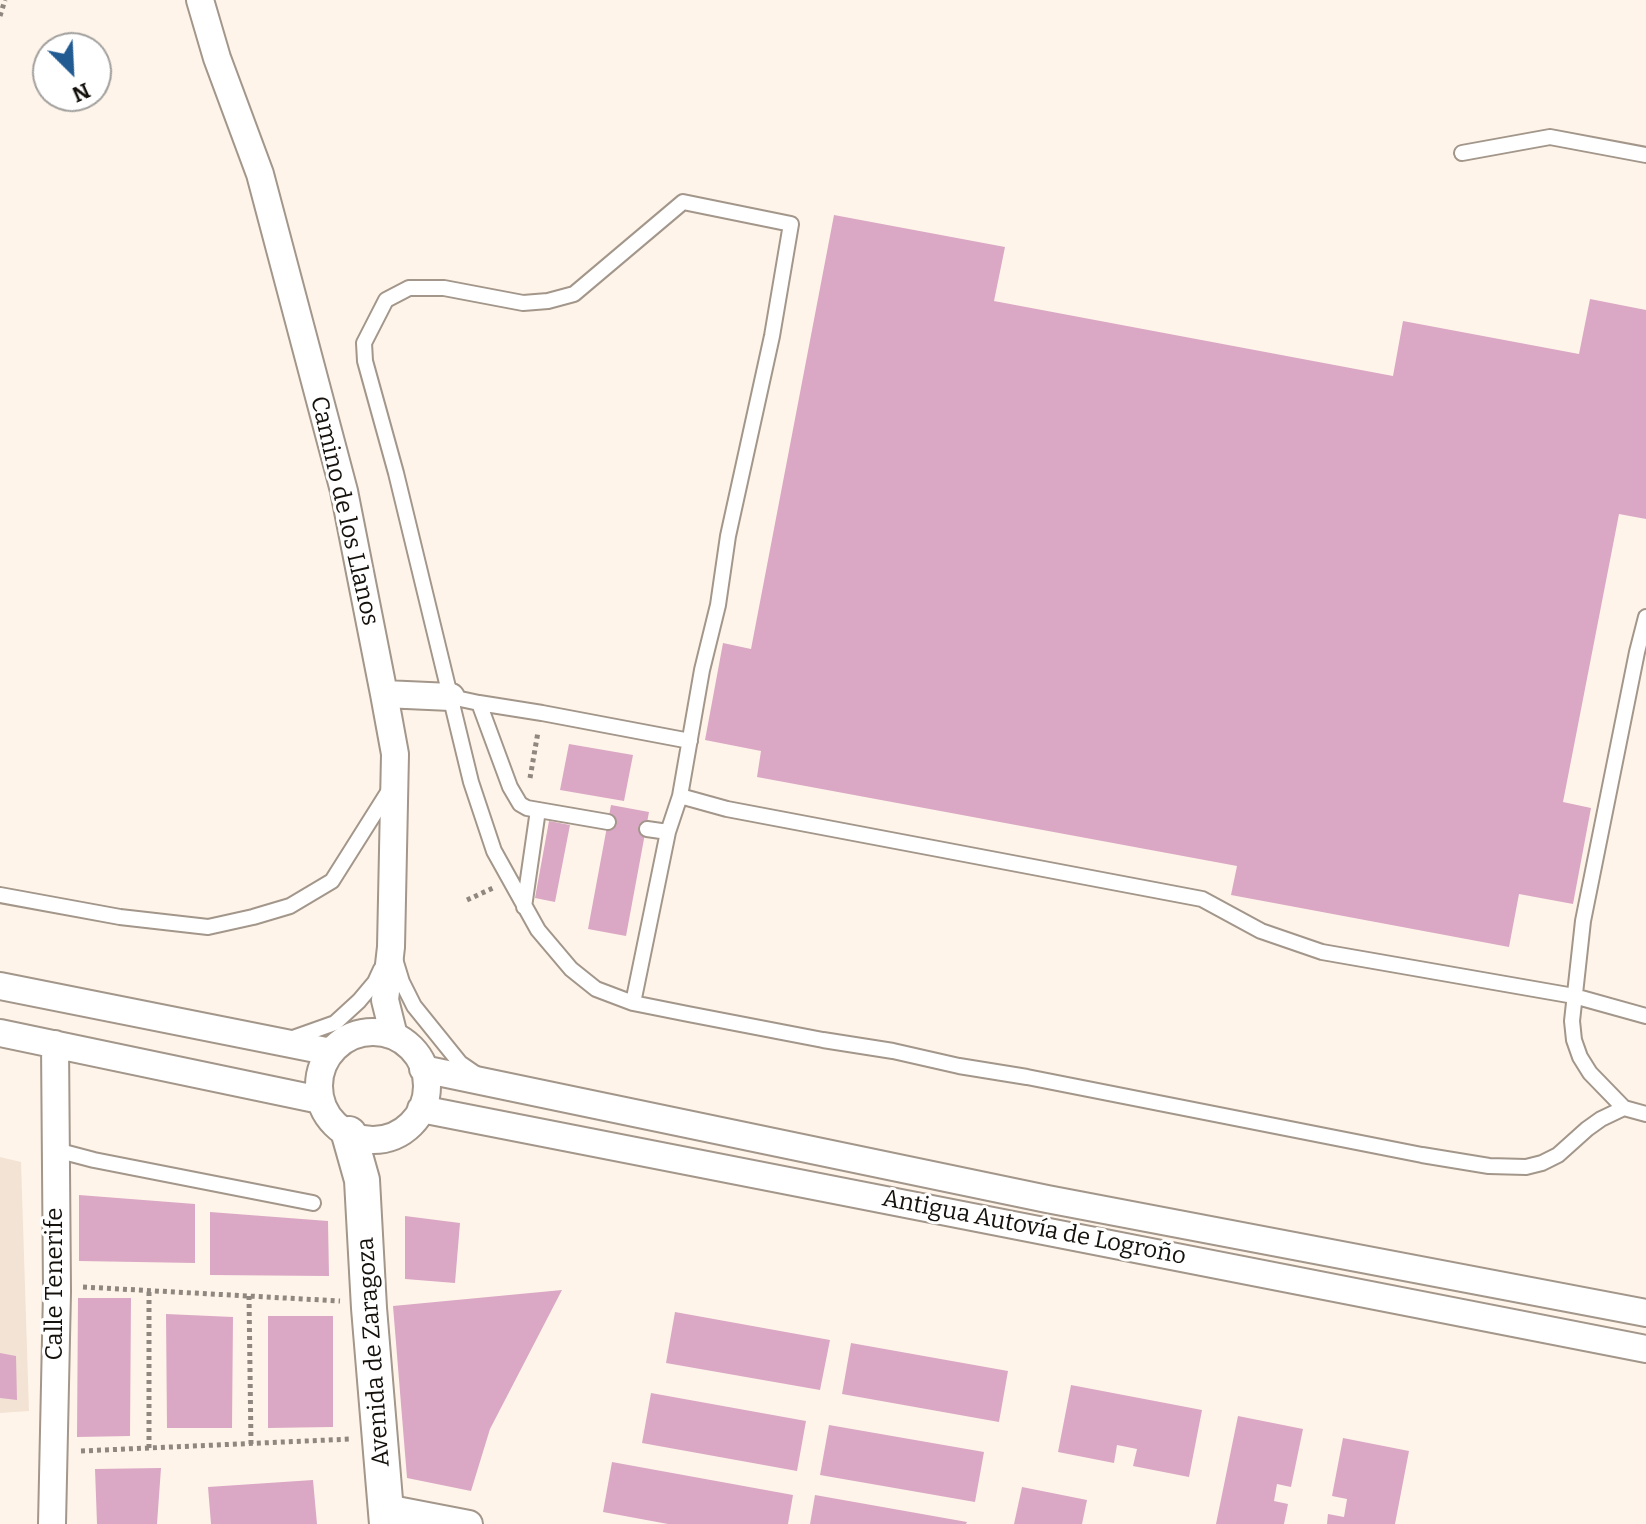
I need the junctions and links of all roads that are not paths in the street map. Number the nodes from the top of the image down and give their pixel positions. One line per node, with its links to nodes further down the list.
1 (200, 0): 5 (street, Camino de los Llanos)
2 (1462, 153): 3 (lane)
3 (1646, 155)
4 (1646, 617): 19 (lane)
5 (384, 694): 6 (street); 9 (street, Camino de los Llanos)
6 (451, 697): 7 (lane); 8 (lane); 16 (lane)
7 (479, 703): 8 (lane); 11 (lane)
8 (690, 741): 10 (lane)
9 (395, 782): 15 (lane); 17 (street, Camino de los Llanos)
10 (680, 796): 14 (lane); 19 (lane)
11 (538, 810): 12 (lane); 16 (lane)
12 (608, 822)
13 (647, 829): 14 (lane)
14 (668, 832): 21 (lane)
15 (0, 895)
16 (524, 907): 21 (lane)
17 (391, 947): 20 (street, Camino de los Llanos); 26 (lane); 30 (lane)
18 (0, 986): 26 (street)
19 (1574, 996): 22 (lane); 32 (lane)
20 (385, 1000): 23 (street); 25 (street, Camino de los Llanos)
21 (633, 1003): 32 (lane)
22 (1646, 1016)
23 (367, 1032): 25 (street); 28 (street)
24 (0, 1033): 27 (street)
25 (394, 1036): 29 (street)
26 (280, 1042): 28 (street)
27 (55, 1044): 31 (street); 36 (street, Calle Tenerife)
28 (331, 1052): 31 (street)
29 (423, 1069): 30 (street, Antigua Autovía de Logroño); 33 (street)
30 (489, 1083): 38 (street, Antigua Autovía de Logroño)
31 (320, 1100): 35 (street)
32 (1624, 1108): 34 (lane)
33 (421, 1109): 35 (street); 39 (street, Antigua Autovía de Logroño)
34 (1646, 1114)
35 (362, 1136): 40 (street, Avenida de Zaragoza)
36 (56, 1150): 37 (lane); 41 (street, Calle Tenerife)
37 (313, 1203)
38 (1639, 1307)
39 (1646, 1349)
40 (387, 1516): 42 (street)
41 (52, 1524)
42 (469, 1524)

